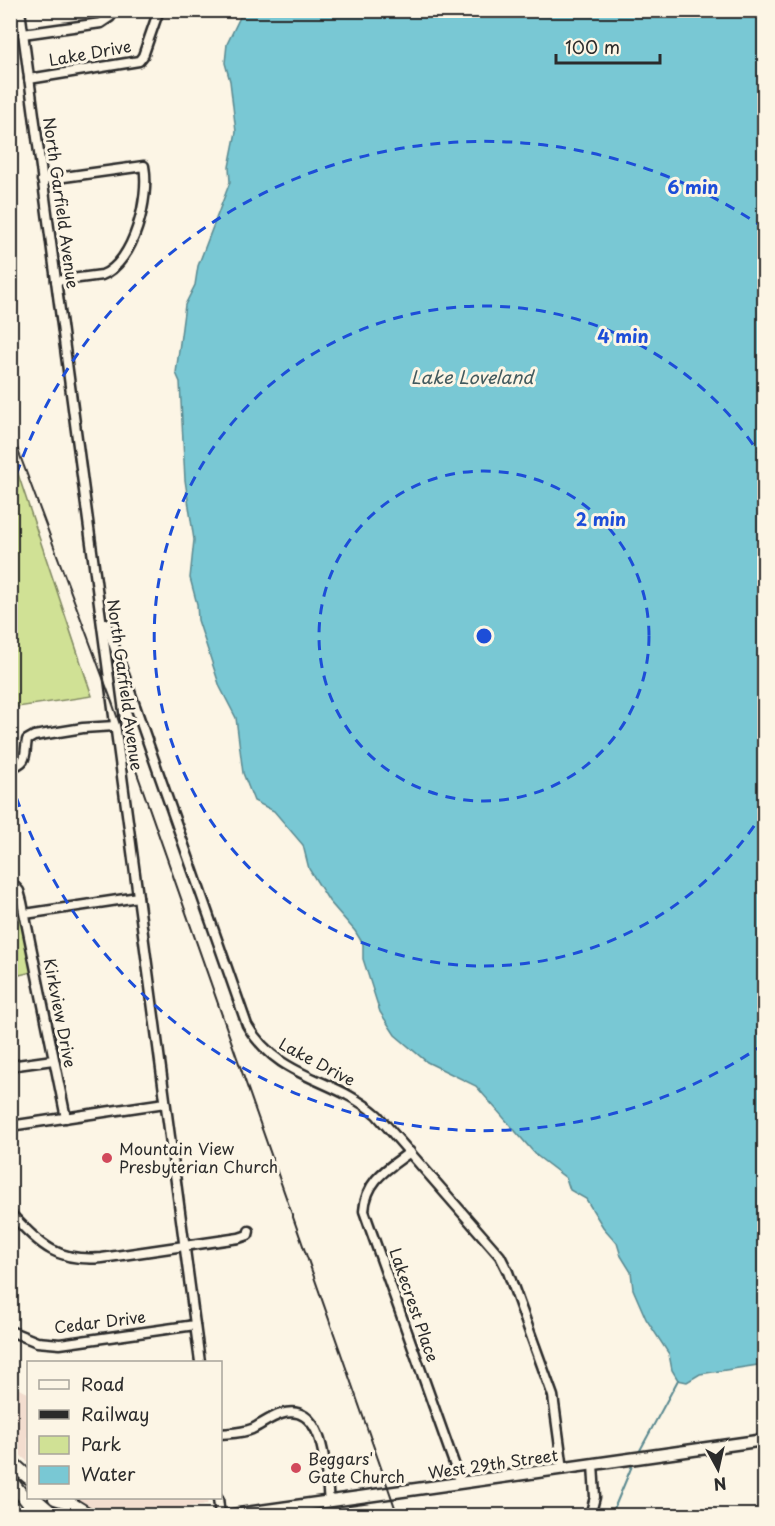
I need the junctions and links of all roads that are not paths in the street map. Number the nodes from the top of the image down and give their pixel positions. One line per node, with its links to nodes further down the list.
1 (20, 10): 4 (street, North Garfield Avenue)
2 (115, 10): 4 (street)
3 (159, 10): 5 (street, Lake Drive)
4 (23, 34): 5 (street, North Garfield Avenue)
5 (29, 79): 6 (street, North Garfield Avenue)
6 (42, 180): 7 (street, North Garfield Avenue); 7 (street)
7 (56, 281): 8 (street, North Garfield Avenue)
8 (100, 609): 9 (street, North Garfield Avenue); 19 (street, Lake Drive)
9 (115, 726): 10 (street); 12 (street, North Garfield Avenue)
10 (10, 767)
11 (10, 881): 13 (street, Kirkview Drive)
12 (138, 897): 13 (street); 16 (street, North Garfield Avenue)
13 (25, 914): 14 (street, Kirkview Drive)
14 (53, 1060): 15 (street); 17 (street, Kirkview Drive)
15 (10, 1066)
16 (165, 1103): 17 (street); 22 (street, North Garfield Avenue)
17 (66, 1118): 18 (street)
18 (10, 1126)
19 (410, 1152): 30 (street, Lake Drive); 33 (street, Lakecrest Place)
20 (10, 1213): 22 (street)
21 (249, 1231): 22 (street)
22 (184, 1245): 23 (street, North Garfield Avenue)
23 (195, 1325): 24 (street, Cedar Drive); 25 (street, North Garfield Avenue)
24 (10, 1331)
25 (200, 1361)
26 (222, 1434): 39 (street)
27 (765, 1440): 29 (main road, West 29th Street)
28 (10, 1461): 31 (highway)
29 (593, 1464): 30 (main road, West 29th Street); 46 (street)
30 (563, 1469): 33 (main road, West 29th Street)
31 (27, 1476)
32 (10, 1478): 34 (highway); 40 (highway)
33 (461, 1484): 39 (main road, West 29th Street)
34 (27, 1492)
35 (36, 1499): 41 (highway)
36 (56, 1499): 42 (highway)
37 (60, 1499): 43 (highway)
38 (218, 1499): 44 (street)
39 (329, 1502): 45 (main road, West 29th Street)
40 (39, 1515)
41 (55, 1515)
42 (71, 1515)
43 (91, 1515)
44 (220, 1515)
45 (225, 1515)
46 (590, 1515)

